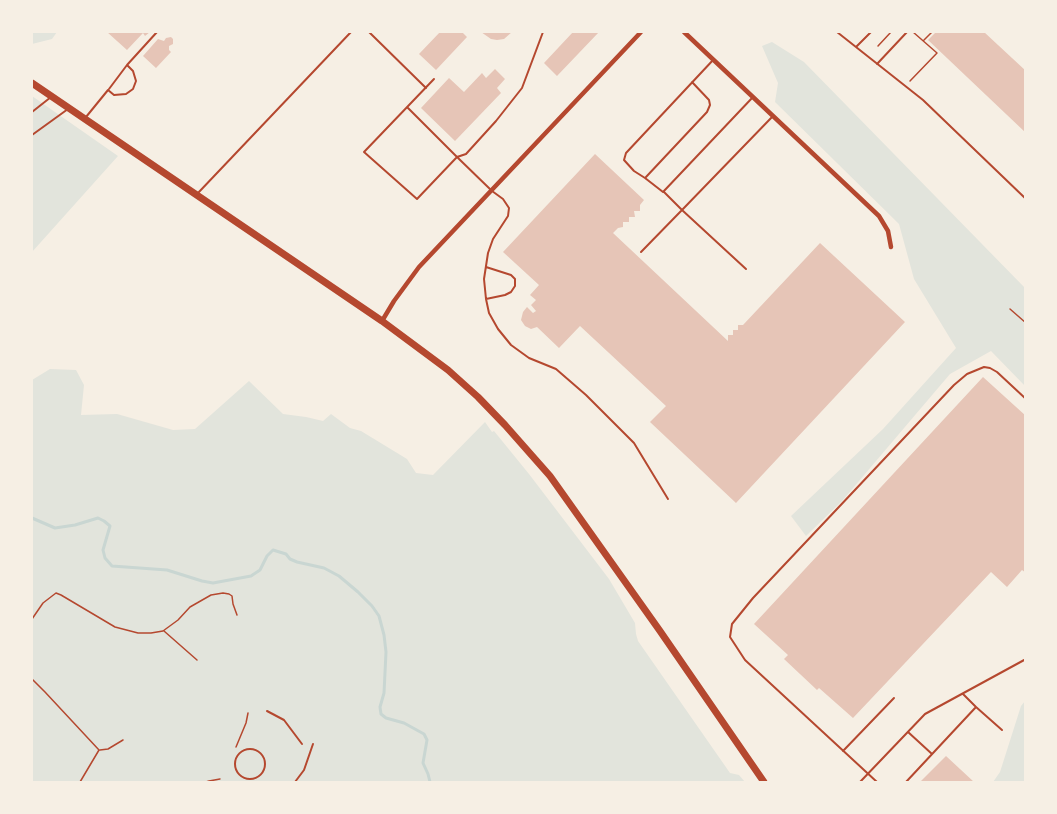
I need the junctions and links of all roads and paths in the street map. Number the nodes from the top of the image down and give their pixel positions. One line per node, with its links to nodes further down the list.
1 (157, 32): 18 (lane)
2 (351, 32): 37 (lane)
3 (369, 32): 23 (lane)
4 (543, 32): 33 (lane)
5 (641, 32): 35 (street)
6 (684, 32): 16 (street)
7 (837, 32): 15 (lane)
8 (871, 32): 15 (lane)
9 (891, 32): 14 (path)
10 (907, 32): 17 (lane)
11 (913, 32): 13 (path)
12 (932, 32): 13 (path)
13 (923, 41): 22 (path)
14 (878, 46)
15 (856, 47): 17 (lane)
16 (714, 59): 20 (lane); 26 (street)
17 (877, 64): 22 (lane)
18 (127, 65): 24 (lane); 24 (lane)
19 (434, 79): 23 (lane)
20 (692, 82): 34 (lane); 34 (lane)
21 (32, 84): 25 (main road)
22 (905, 86): 38 (lane)
23 (426, 88): 27 (lane)
24 (108, 90): 31 (lane)
25 (51, 96): 28 (main road); 29 (lane)
26 (753, 97): 30 (street); 36 (lane)
27 (407, 107): 33 (lane); 33 (lane)
28 (69, 109): 31 (main road); 32 (lane)
29 (32, 112)
30 (774, 116): 39 (lane); 40 (street)
31 (84, 119): 37 (main road)
32 (32, 135)
33 (457, 157): 35 (lane)
34 (645, 178): 36 (lane)
35 (492, 191): 42 (lane); 46 (street)
36 (663, 192): 39 (lane)
37 (196, 195): 46 (main road)
38 (1026, 199)
39 (682, 210): 41 (lane); 43 (lane)
40 (891, 247)
41 (641, 252)
42 (485, 266): 44 (lane); 44 (lane)
43 (746, 270)
44 (486, 299): 49 (lane)
45 (1010, 309): 47 (path)
46 (382, 321): 76 (main road)
47 (1026, 323)
48 (1026, 399): 68 (lane)
49 (668, 499)
50 (237, 615): 52 (path)
51 (32, 619): 52 (path)
52 (163, 630): 54 (path)
53 (1026, 659): 56 (lane)
54 (197, 660)
55 (32, 679): 67 (path)
56 (963, 693): 58 (lane); 62 (lane)
57 (894, 698): 68 (lane)
58 (976, 707): 61 (lane); 69 (lane)
59 (267, 711): 64 (lane)
60 (248, 713): 66 (path)
61 (1002, 730)
62 (908, 732): 69 (lane); 71 (lane)
63 (123, 740): 67 (path)
64 (302, 744)
65 (313, 744): 75 (lane)
66 (236, 747)
67 (99, 750): 73 (path)
68 (843, 751): 71 (lane)
69 (932, 754): 79 (lane)
70 (266, 766): 70 (lane)
71 (868, 774): 77 (lane); 78 (lane)
72 (220, 779): 74 (path)
73 (80, 783)
74 (206, 783)
75 (295, 783)
76 (764, 783)
77 (860, 783)
78 (877, 783)
79 (906, 783)

